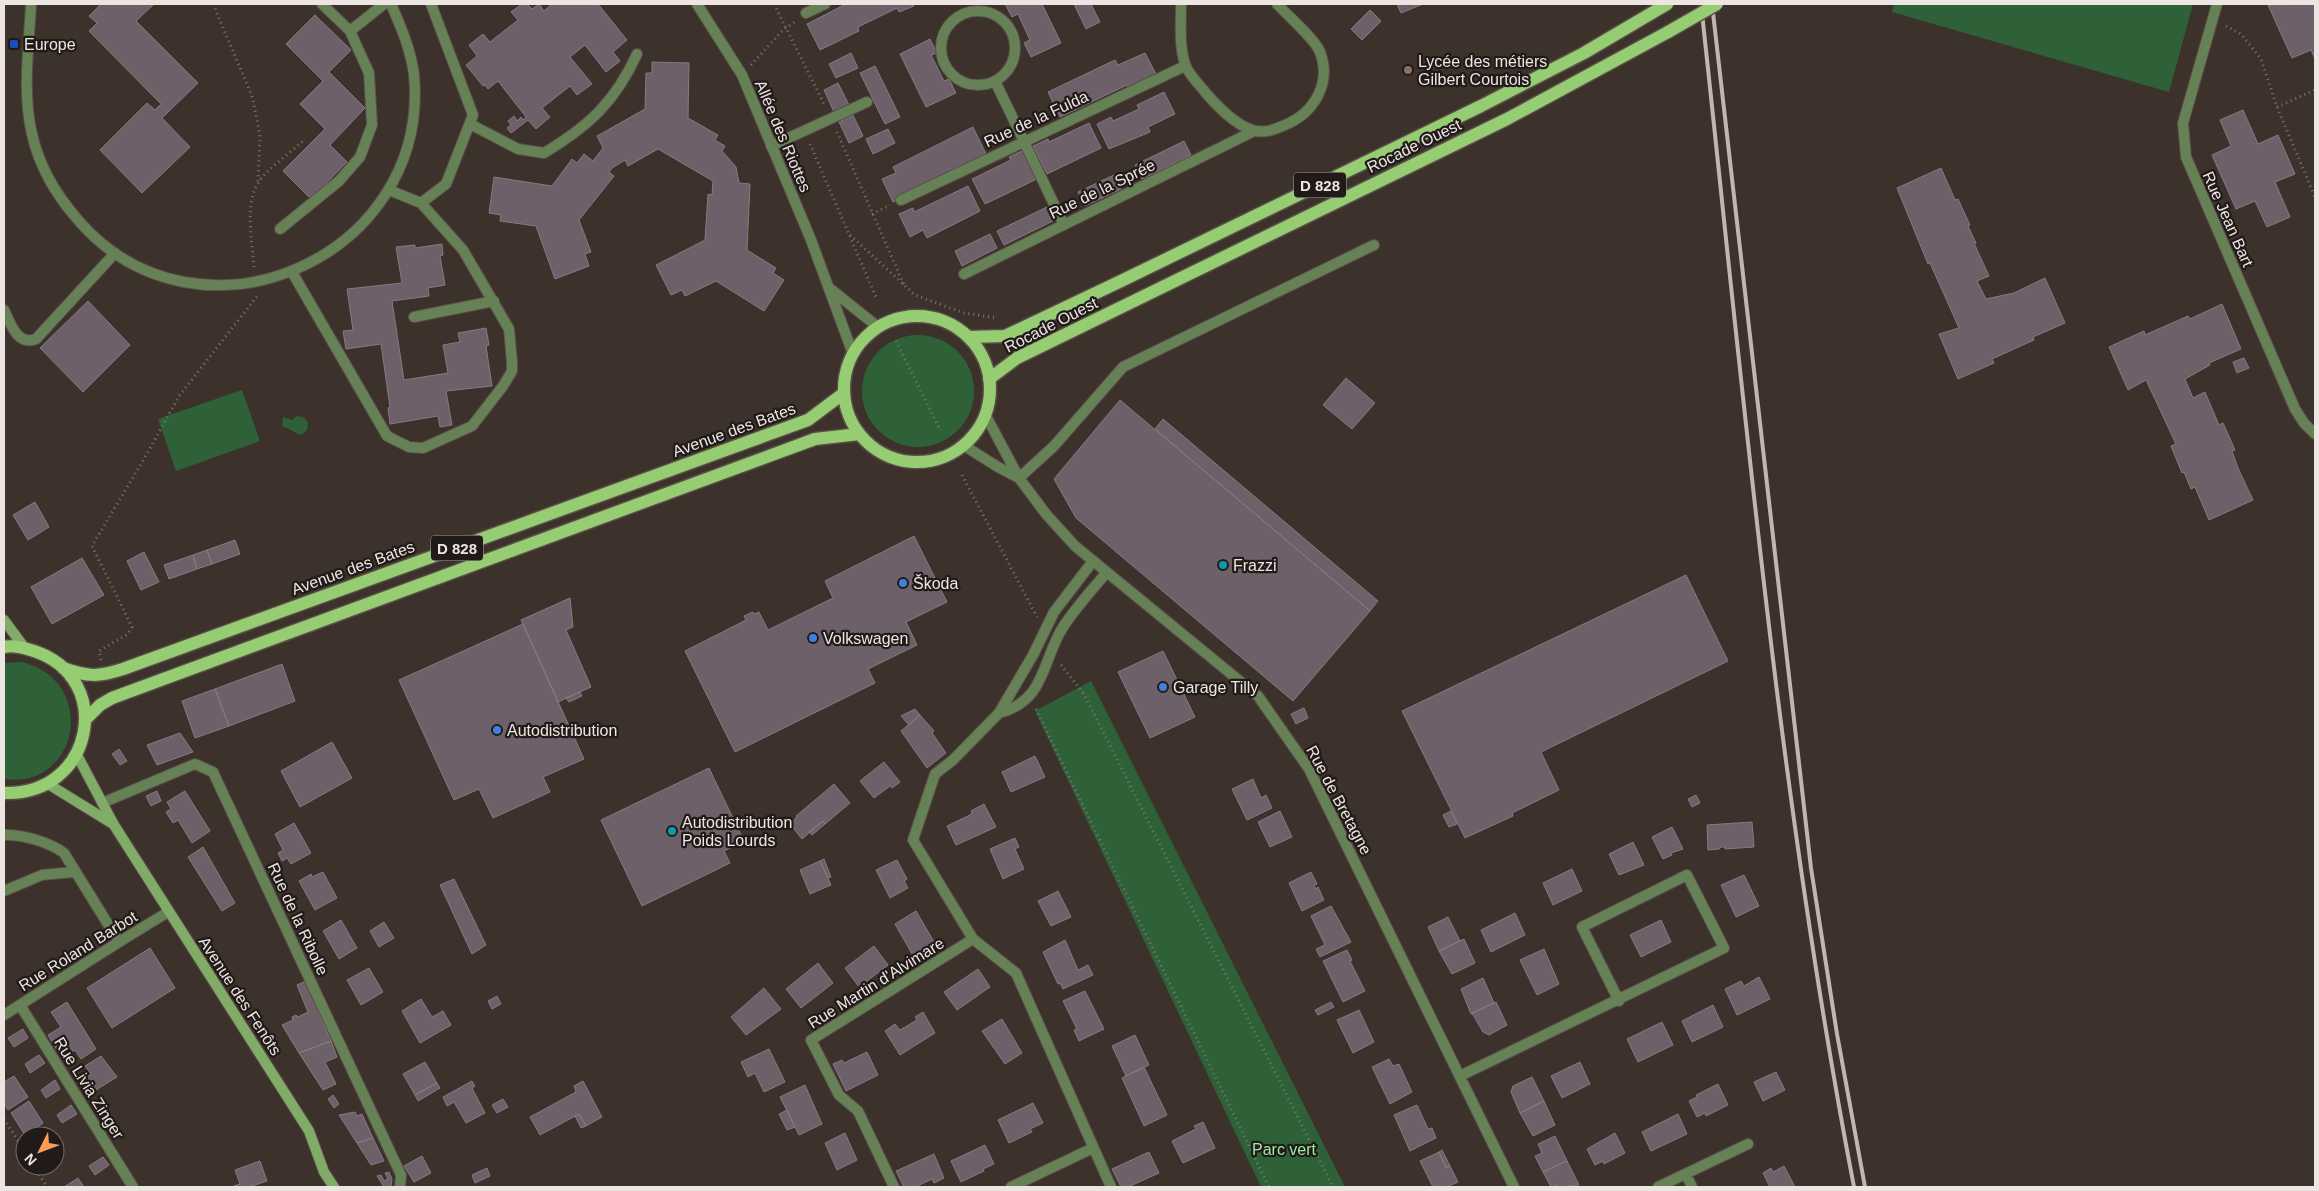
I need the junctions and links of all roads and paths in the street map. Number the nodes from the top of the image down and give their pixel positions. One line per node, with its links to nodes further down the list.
1 (31, 4): 44 (street)
2 (213, 4): 35 (path)
3 (322, 4): 20 (street)
4 (384, 4): 20 (street)
5 (391, 4): 36 (street)
6 (430, 4): 29 (street)
7 (697, 4): 23 (street, Allée des Riottes)
8 (774, 4): 19 (path)
9 (825, 4): 16 (street)
10 (957, 4): 17 (street)
11 (1181, 4): 22 (street)
12 (1277, 4): 30 (street)
13 (1717, 4): 59 (main road, Rocade Ouest / D 828, bridge)
14 (2217, 4): 18 (street, Rue Jean Bart)
15 (1665, 5): 56 (main road, Rocade Ouest / D 828)
16 (806, 13): 19 (path)
17 (962, 14): 24 (street); 24 (street)
18 (2212, 19): 27 (path); 64 (street, Rue Jean Bart)
19 (786, 28): 23 (path); 28 (path)
20 (350, 31): 41 (street)
21 (637, 54): 29 (street)
22 (1185, 66): 30 (street); 33 (street, Rue de la Fulda)
23 (742, 75): 34 (street, Allée des Riottes)
24 (995, 81): 33 (street)
25 (2315, 90): 27 (path)
26 (867, 102): 28 (street)
27 (2277, 107): 37 (path)
28 (831, 118): 34 (street); 48 (path)
29 (470, 124): 39 (street)
30 (1254, 130): 40 (street, Rue de la Sprée)
31 (808, 139): 42 (path)
32 (303, 141): 35 (path)
33 (1022, 141): 38 (street, Rue de la Fulda); 40 (street)
34 (771, 146): 49 (street, Allée des Riottes)
35 (258, 182): 47 (path)
36 (389, 190): 39 (street); 45 (street)
37 (2315, 197)
38 (901, 200)
39 (421, 203): 51 (street)
40 (1064, 225): 46 (street, Rue de la Sprée)
41 (280, 229)
42 (848, 233): 50 (path); 54 (path)
43 (1374, 245): 67 (street)
44 (115, 253): 47 (street); 52 (street)
45 (292, 272): 47 (street); 51 (street)
46 (964, 274)
47 (255, 283): 76 (path)
48 (904, 285)
49 (827, 287): 55 (street); 58 (street, Allée des Riottes)
50 (876, 297)
51 (494, 301): 53 (street)
52 (4, 310)
53 (414, 317)
54 (998, 318)
55 (878, 327): 56 (main road); 58 (main road)
56 (968, 337): 59 (main road)
57 (896, 341): 62 (path)
58 (853, 354): 60 (main road)
59 (989, 379): 61 (main road)
60 (844, 393): 63 (main road); 76 (main road, Avenue des Bates / D 828)
61 (985, 414): 65 (main road); 67 (street, Rue de Bretagne)
62 (940, 430)
63 (859, 434): 65 (main road); 79 (main road, D 828)
64 (2315, 434)
65 (964, 445): 67 (street, Rue de Bretagne)
66 (962, 475): 71 (path)
67 (1019, 478): 68 (street, Rue de Bretagne)
68 (1093, 561): 69 (street, Rue de Bretagne); 71 (street)
69 (1107, 572): 74 (street); 94 (street, Rue de Bretagne)
70 (4, 620): 73 (main road)
71 (1044, 631): 78 (street)
72 (4, 647): 73 (main road)
73 (24, 647): 75 (main road)
74 (1052, 653): 78 (street); 109 (path)
75 (63, 668): 76 (main road, Avenue des Bates / D 828); 79 (main road)
76 (104, 675)
77 (1033, 704): 108 (path)
78 (999, 713): 89 (street)
79 (85, 720): 80 (main road)
80 (77, 755): 81 (main road); 83 (main road, Avenue des Fenôts)
81 (48, 784): 82 (main road); 84 (main road, Avenue des Fenôts)
82 (4, 793)
83 (102, 803): 84 (main road, Avenue des Fenôts); 104 (street, Rue de la Ribolle)
84 (114, 825): 88 (main road, Avenue des Fenôts)
85 (4, 835): 86 (street)
86 (74, 872): 87 (street); 90 (street)
87 (4, 891)
88 (168, 912): 90 (street, Rue Roland Barbot); 103 (main road, Avenue des Fenôts)
89 (973, 939): 98 (street); 105 (street, Rue Martin d'Alvimare)
90 (119, 942): 92 (street, Rue Roland Barbot)
91 (1618, 1001): 91 (street); 94 (street)
92 (20, 1005): 93 (street, Rue Roland Barbot); 102 (street, Rue Livia Zinger)
93 (4, 1015)
94 (1460, 1076): 110 (street, Rue de Bretagne)
95 (4, 1119): 96 (path)
96 (15, 1136)
97 (1748, 1144): 99 (street)
98 (1093, 1148): 106 (street); 107 (street)
99 (1686, 1174): 111 (street); 112 (street)
100 (40, 1176): 101 (path)
101 (47, 1187)
102 (133, 1187)
103 (334, 1187)
104 (400, 1187)
105 (894, 1187)
106 (1011, 1187)
107 (1111, 1187)
108 (1269, 1187)
109 (1333, 1187)
110 (1514, 1187)
111 (1658, 1187)
112 (1692, 1187)

